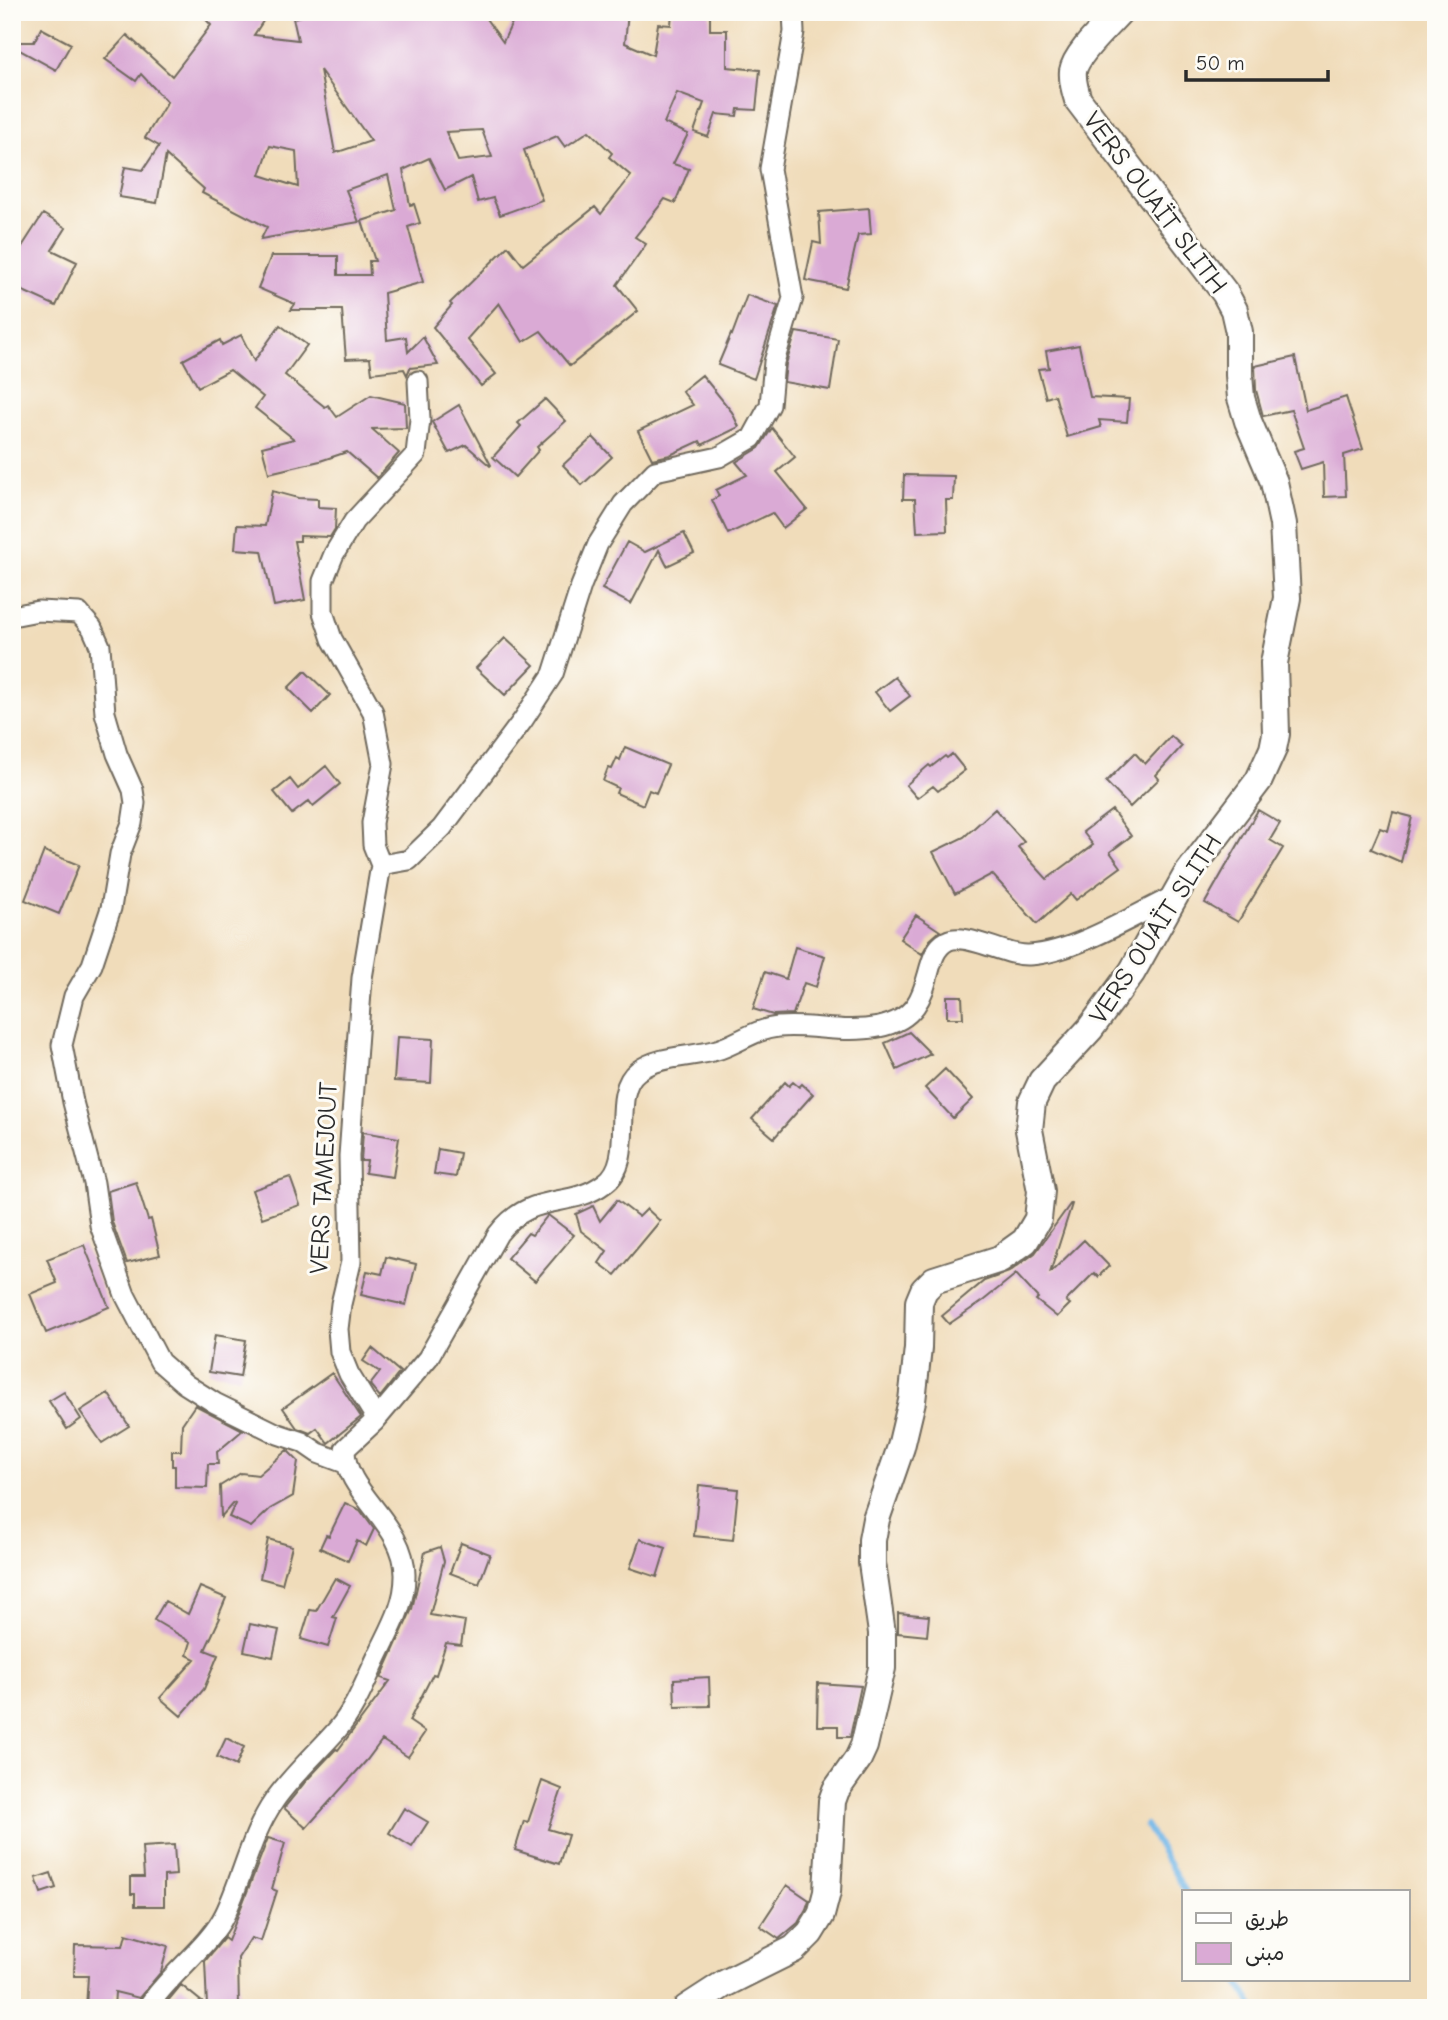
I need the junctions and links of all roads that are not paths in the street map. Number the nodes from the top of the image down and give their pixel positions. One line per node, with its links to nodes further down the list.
1 (793, 12): 5 (street)
2 (1119, 12): 6 (street, VERS OUAÏT SLITH)
3 (418, 381): 5 (street)
4 (12, 616): 8 (street)
5 (381, 865): 7 (street, VERS TAMEJOUT)
6 (1176, 895): 7 (street); 10 (street, VERS OUAÏT SLITH)
7 (374, 1421): 8 (street)
8 (345, 1463): 9 (street)
9 (147, 2008)
10 (687, 2008)

